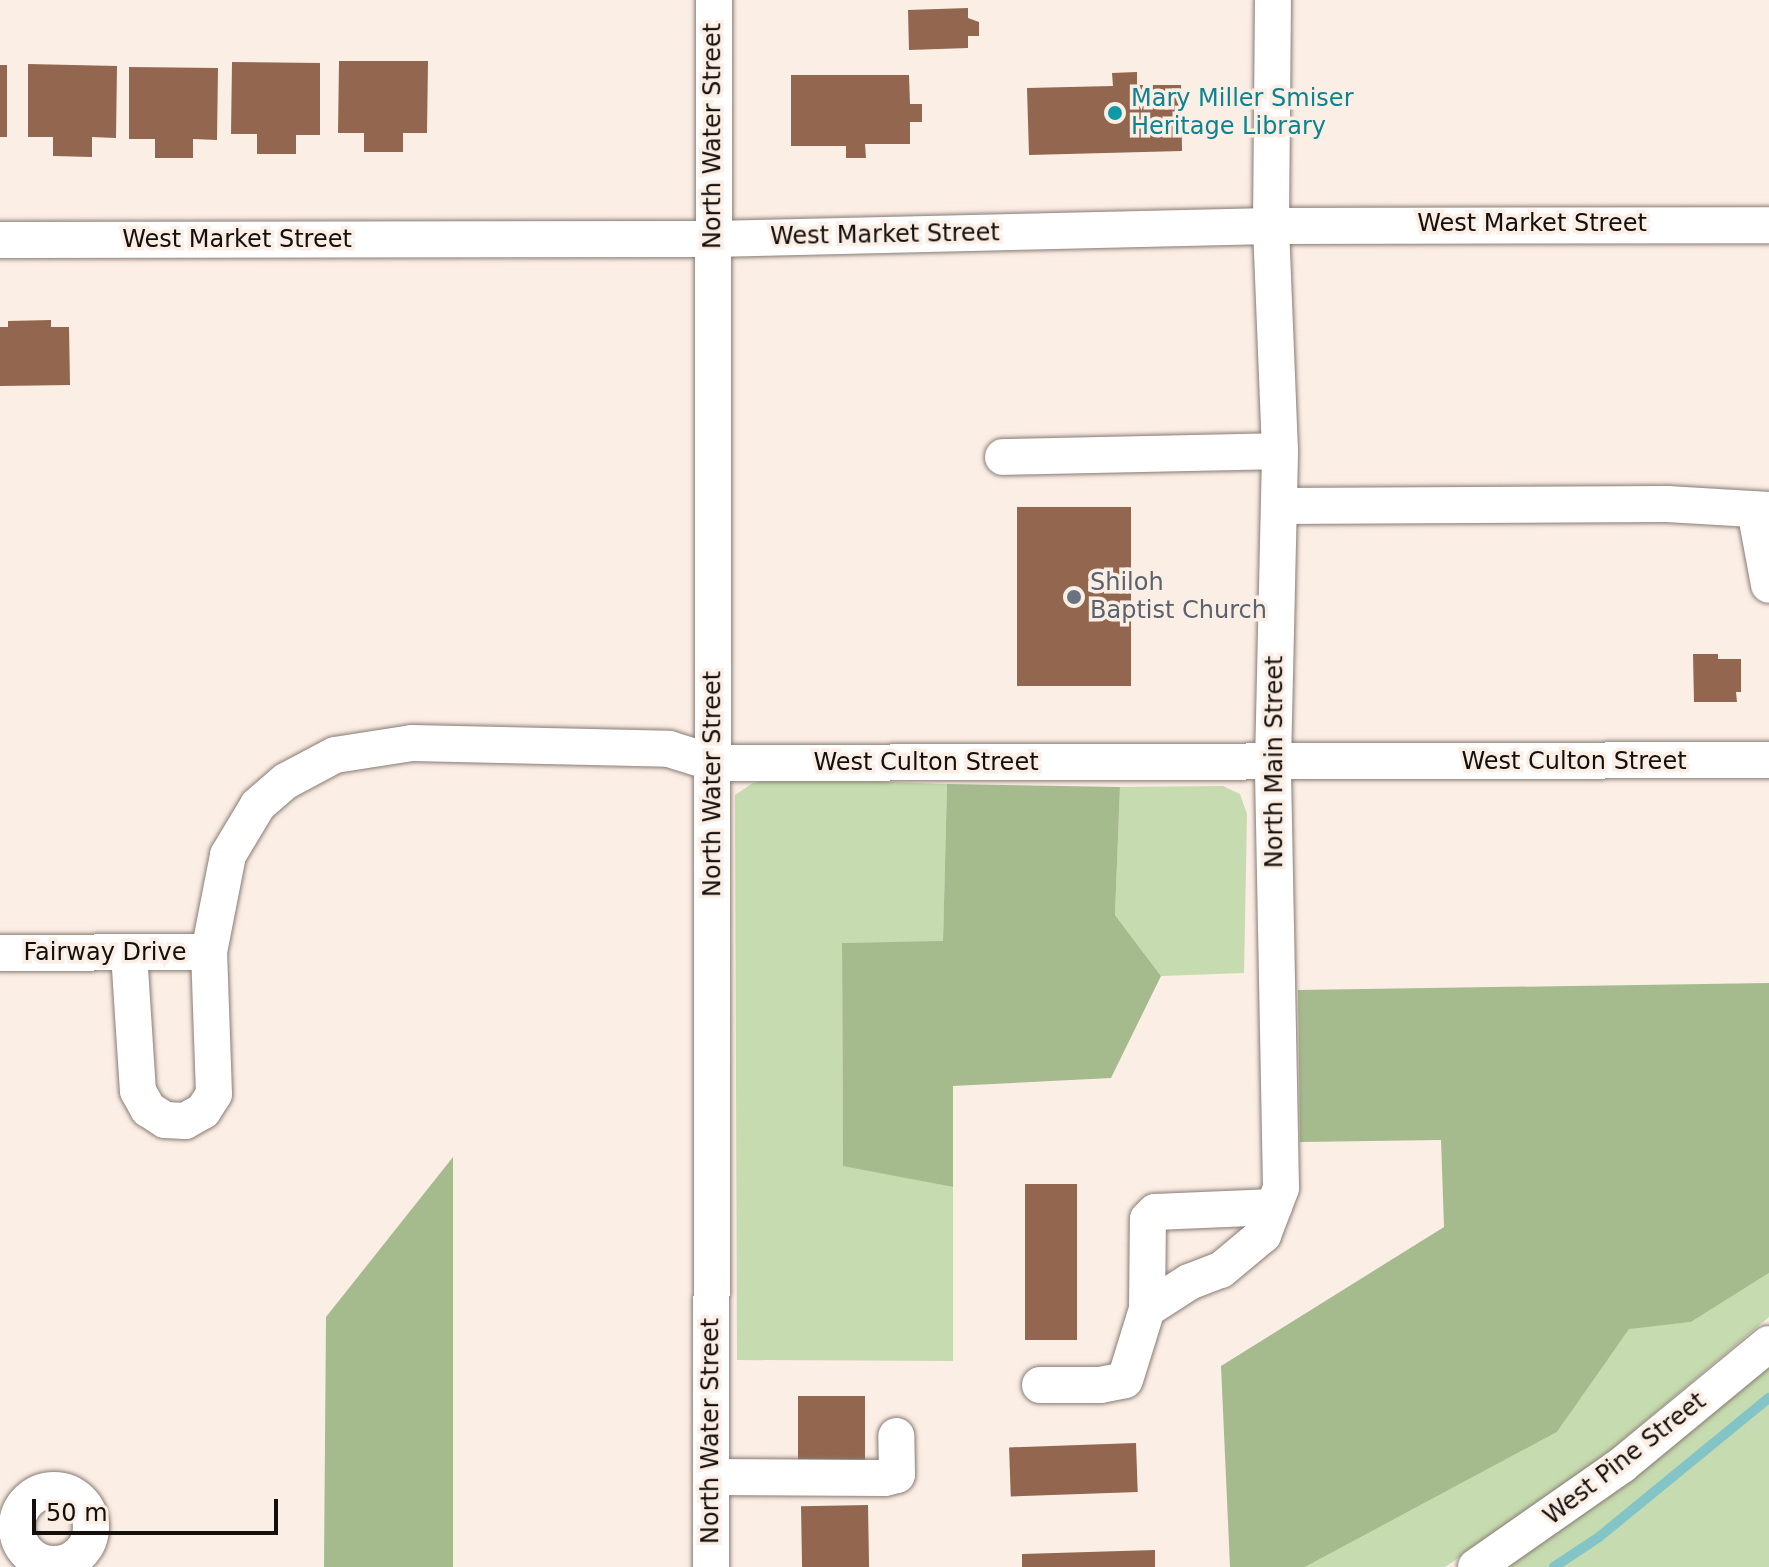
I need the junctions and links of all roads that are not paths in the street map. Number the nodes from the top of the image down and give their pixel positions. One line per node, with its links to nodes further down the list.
1 (714, 0): 5 (street, North Water Street)
2 (1273, 0): 4 (street, North Main Street)
3 (1769, 225): 4 (street, West Market Street)
4 (1271, 226): 5 (street, West Market Street); 7 (street, North Main Street)
5 (713, 239): 6 (street, West Market Street); 13 (street, North Water Street)
6 (0, 240)
7 (1280, 451): 8 (street); 9 (street, North Main Street)
8 (1003, 457)
9 (1279, 506): 10 (street); 14 (street, North Main Street)
10 (1762, 510): 11 (street)
11 (1769, 585)
12 (1769, 760): 14 (street, West Culton Street)
13 (714, 763): 14 (street, West Culton Street); 15 (street, West Culton Street); 23 (street, North Water Street)
14 (1273, 763): 18 (street, North Main Street)
15 (209, 952): 17 (street, Fairway Drive); 17 (street, West Culton Street)
16 (0, 953): 17 (street, Fairway Drive)
17 (129, 953)
18 (1277, 1197): 19 (street); 19 (street)
19 (1147, 1309): 21 (street)
20 (1769, 1344): 25 (street, West Pine Street)
21 (1040, 1385)
22 (896, 1436): 23 (street)
23 (711, 1477): 24 (street, North Water Street)
24 (711, 1567)
25 (1476, 1567)

